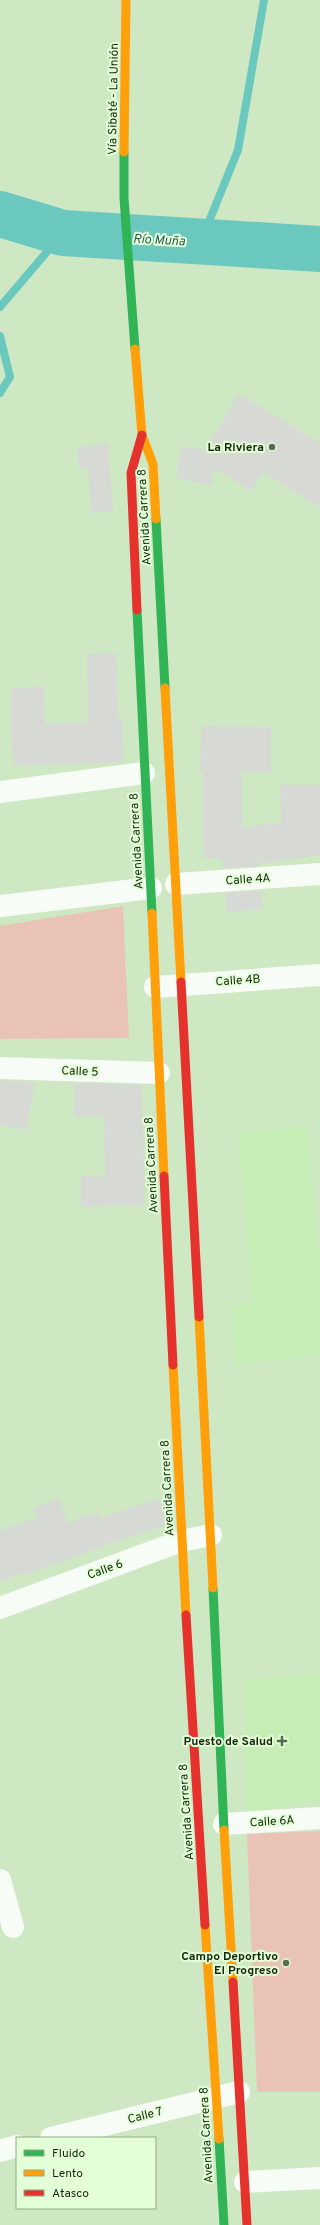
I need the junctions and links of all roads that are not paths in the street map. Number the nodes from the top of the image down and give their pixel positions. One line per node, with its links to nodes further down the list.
1 (126, 0): 2 (street, Vía Sibaté - La Unión)
2 (142, 435): 3 (street, Avenida Carrera 8); 6 (street, Avenida Carrera 8)
3 (144, 773): 4 (street); 7 (street, Avenida Carrera 8)
4 (0, 792)
5 (320, 874): 6 (street, Calle 4A)
6 (176, 884): 10 (street, Avenida Carrera 8)
7 (151, 888): 8 (street); 11 (street, Avenida Carrera 8)
8 (0, 906)
9 (320, 975): 10 (street, Calle 4B)
10 (182, 984): 11 (street, Calle 4B); 14 (street, Avenida Carrera 8)
11 (155, 987): 13 (street, Avenida Carrera 8)
12 (0, 1068): 13 (street, Calle 5)
13 (159, 1073): 15 (street, Avenida Carrera 8)
14 (211, 1535): 15 (street, Calle 6); 18 (street, Avenida Carrera 8)
15 (181, 1541): 16 (street, Calle 6); 22 (street, Avenida Carrera 8)
16 (0, 1608)
17 (320, 1818): 18 (street, Calle 6A)
18 (224, 1824): 21 (street, Avenida Carrera 8)
19 (0, 1880): 20 (street)
20 (13, 1927)
21 (240, 2092): 22 (street, Calle 7); 27 (street, Avenida Carrera 8)
22 (216, 2097): 23 (street, Calle 7); 28 (street, Avenida Carrera 8)
23 (55, 2137)
24 (16, 2146): 25 (street)
25 (0, 2151)
26 (320, 2178): 27 (street)
27 (245, 2182): 29 (street, Avenida Carrera 8)
28 (224, 2225)
29 (247, 2225)

